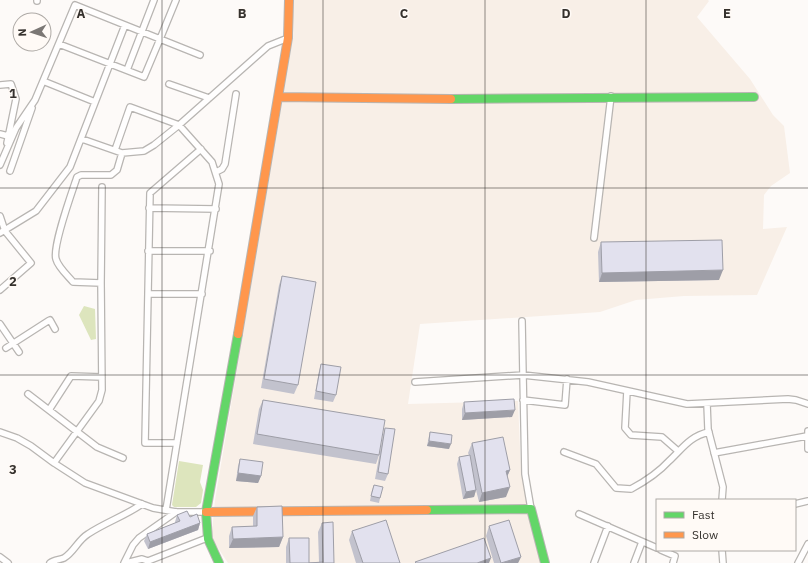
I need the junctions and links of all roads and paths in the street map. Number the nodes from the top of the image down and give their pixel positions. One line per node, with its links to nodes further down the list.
1 (154, 0): 5 (street)
2 (176, 0): 7 (street)
3 (289, 0): 6 (street)
4 (125, 25): 5 (street); 8 (street); 10 (street)
5 (141, 32): 7 (street); 11 (street)
6 (288, 38): 17 (street); 19 (street)
7 (160, 39): 9 (street); 11 (street)
8 (59, 44): 10 (street); 12 (street)
9 (200, 55)
10 (110, 64): 11 (street); 21 (street)
11 (127, 70)
12 (43, 81): 20 (street); 21 (street)
13 (169, 84): 19 (street)
14 (0, 85): 24 (street)
15 (236, 94): 32 (street)
16 (611, 96): 17 (street); 18 (street); 38 (street)
17 (278, 97): 79 (street)
18 (754, 97)
19 (209, 98): 22 (street)
20 (35, 100): 28 (street); 31 (street)
21 (95, 102): 25 (street)
22 (179, 125): 26 (street); 27 (street); 29 (street)
23 (0, 134): 24 (street)
24 (8, 136): 28 (street)
25 (82, 139): 27 (street); 37 (street)
26 (201, 149): 32 (street); 34 (street)
27 (115, 150): 29 (street)
28 (5, 153): 30 (street)
29 (122, 153): 41 (street)
30 (0, 166)
31 (10, 171)
32 (216, 172): 35 (street)
33 (102, 187): 41 (street)
34 (149, 208): 35 (street); 39 (street)
35 (216, 209): 40 (street)
36 (0, 216): 37 (street)
37 (2, 232): 42 (street)
38 (594, 238)
39 (148, 251): 40 (street); 43 (street)
40 (210, 251): 44 (street)
41 (100, 283): 52 (street)
42 (0, 290)
43 (148, 294): 44 (street); 65 (street)
44 (202, 294): 65 (street)
45 (522, 321): 51 (street)
46 (0, 324): 48 (street)
47 (55, 329): 48 (street)
48 (13, 343): 49 (street); 50 (street)
49 (6, 348)
50 (19, 352)
51 (523, 375): 53 (street); 54 (street); 57 (street)
52 (102, 377): 60 (street); 61 (street)
53 (568, 379): 55 (street); 57 (street)
54 (415, 382)
55 (627, 391): 58 (street); 67 (street)
56 (28, 394): 60 (street)
57 (523, 400): 76 (street)
58 (707, 404): 59 (street); 63 (street)
59 (808, 404)
60 (49, 410): 61 (street)
61 (77, 431): 70 (street); 71 (street)
62 (0, 432): 71 (street)
63 (709, 432): 67 (street); 69 (street)
64 (808, 433): 66 (street); 69 (street)
65 (177, 443): 77 (street)
66 (808, 449)
67 (678, 451): 68 (street)
68 (564, 452)
69 (714, 452): 72 (street)
70 (123, 458)
71 (54, 463): 74 (street)
72 (722, 499)
73 (808, 501): 75 (street)
74 (142, 504): 77 (street); 90 (street)
75 (796, 504)
76 (531, 509): 79 (street); 93 (street)
77 (166, 510): 78 (street)
78 (176, 512): 79 (street); 91 (street)
79 (206, 512): 82 (street)
80 (579, 514): 81 (street)
81 (608, 526): 83 (street); 94 (street)
82 (207, 538): 91 (street); 92 (street)
83 (642, 542): 85 (street); 95 (street)
84 (808, 544): 98 (street)
85 (656, 548)
86 (663, 551): 96 (street)
87 (722, 551): 97 (street)
88 (0, 557): 89 (street)
89 (8, 563)
90 (50, 563)
91 (125, 563)
92 (219, 563)
93 (545, 563)
94 (594, 563)
95 (634, 563)
96 (673, 563)
97 (723, 563)
98 (798, 563)

